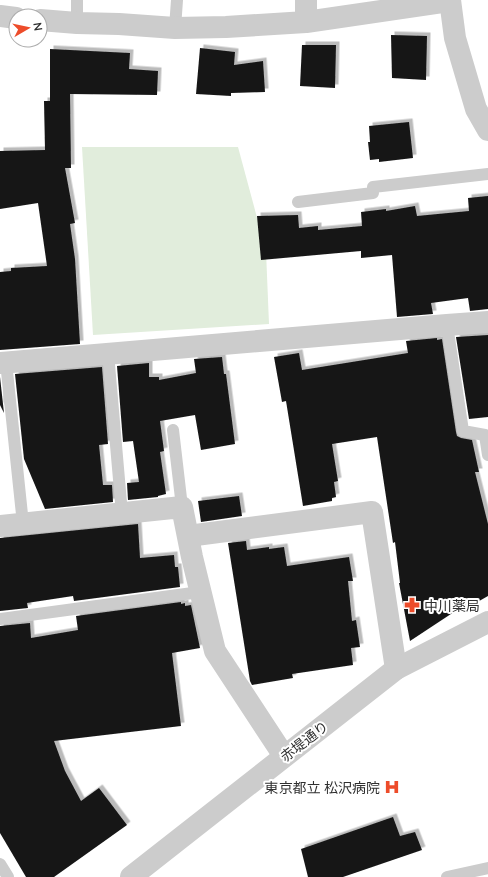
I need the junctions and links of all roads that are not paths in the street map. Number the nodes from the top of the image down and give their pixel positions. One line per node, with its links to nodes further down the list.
1 (77, 0): 7 (lane)
2 (177, 0): 8 (lane)
3 (306, 0): 6 (street)
4 (450, 0): 6 (street); 9 (street)
5 (48, 21): 7 (street)
6 (306, 22): 8 (street)
7 (77, 23): 8 (street)
8 (174, 28)
9 (488, 130)
10 (488, 174): 11 (lane)
11 (298, 202)
12 (488, 322): 13 (street)
13 (447, 325): 14 (street); 17 (lane)
14 (108, 353): 15 (street); 19 (lane)
15 (3, 362): 20 (lane)
16 (173, 430): 18 (lane)
17 (488, 455)
18 (182, 507): 19 (street); 22 (street)
19 (122, 514): 20 (street)
20 (23, 524): 21 (street)
21 (0, 526)
22 (188, 536): 23 (street); 26 (street)
23 (200, 592): 24 (lane); 27 (street)
24 (0, 619)
25 (488, 622): 26 (street, 赤堤通り)
26 (396, 669): 27 (street, 赤堤通り)
27 (284, 756): 31 (street, 赤堤通り)
28 (0, 864): 30 (lane)
29 (488, 868): 32 (lane)
30 (8, 877)
31 (130, 877)
32 (447, 877)

